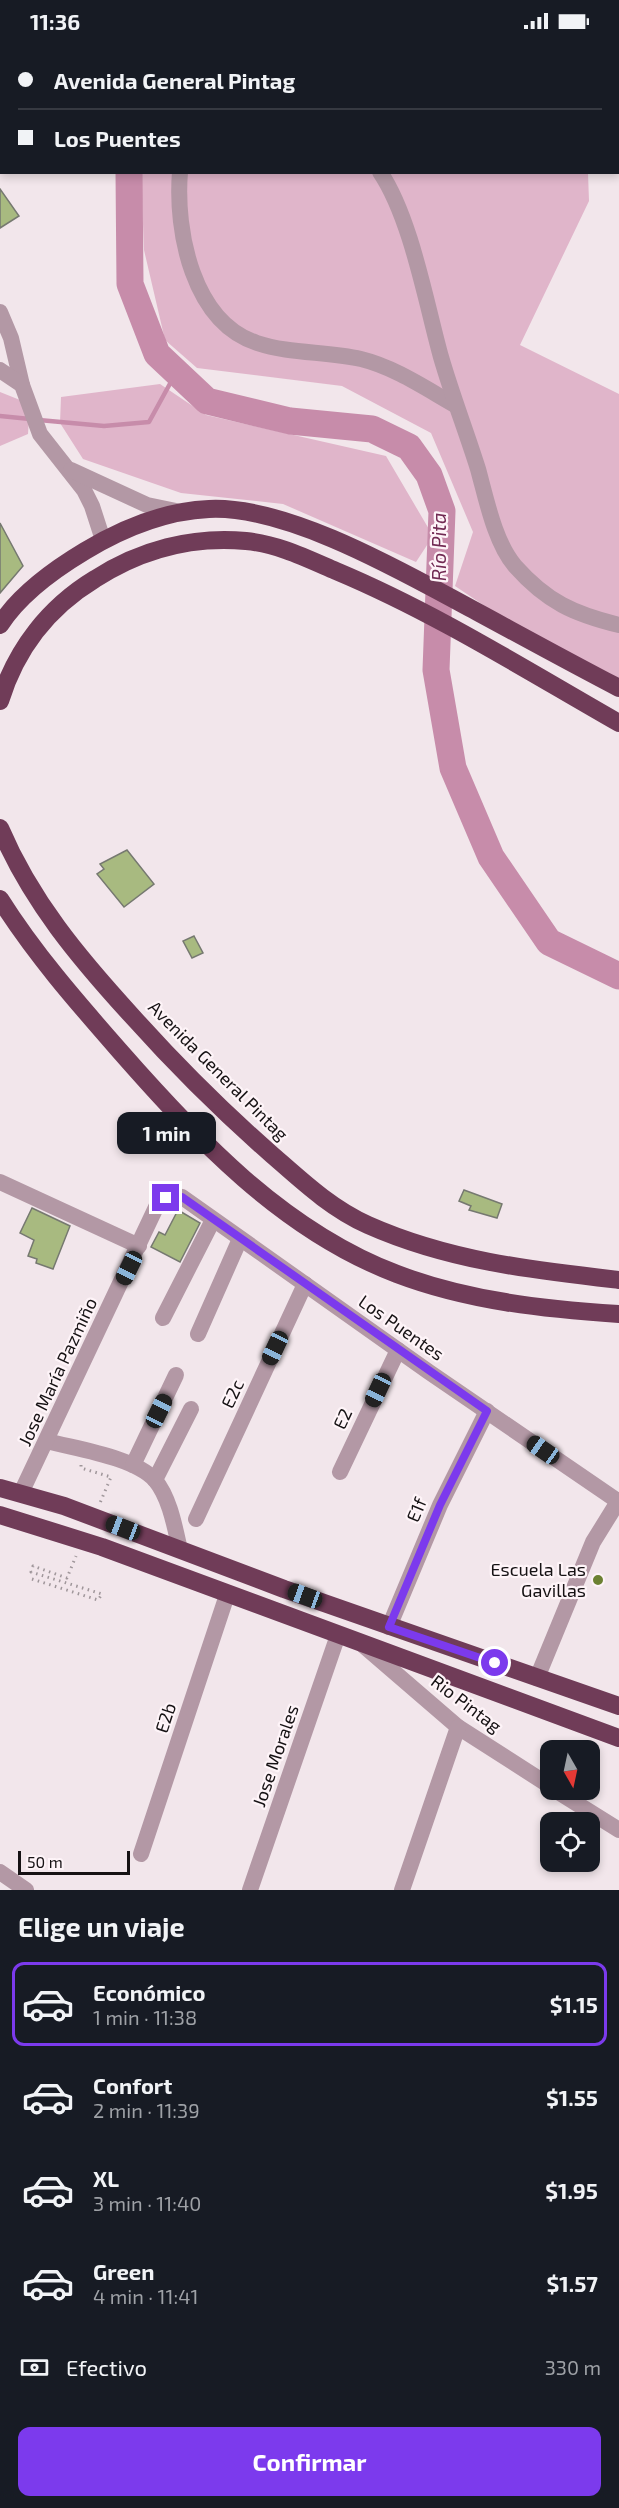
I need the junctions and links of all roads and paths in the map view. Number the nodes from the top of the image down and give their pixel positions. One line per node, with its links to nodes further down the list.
1 (180, 174): 6 (street)
2 (381, 174): 6 (street)
3 (0, 312): 5 (street)
4 (0, 370): 5 (street)
5 (25, 390): 7 (street)
6 (455, 405): 11 (street)
7 (68, 468): 8 (street); 9 (street)
8 (181, 512): 9 (highway); 12 (highway)
9 (103, 540): 10 (highway)
10 (0, 625)
11 (619, 625)
12 (619, 688)
13 (0, 701): 14 (highway)
14 (619, 723)
15 (0, 828): 22 (highway, Avenida General Pintag)
16 (0, 899): 24 (highway)
17 (0, 1182): 21 (street)
18 (159, 1202): 19 (street, Los Puentes); 21 (street, Jose María Pazmiño)
19 (213, 1220): 20 (street, Los Puentes); 25 (street)
20 (240, 1239): 23 (street, Los Puentes); 26 (street)
21 (139, 1246): 31 (street, Jose María Pazmiño)
22 (619, 1280)
23 (305, 1284): 27 (street, Los Puentes); 39 (street, E2c)
24 (619, 1314)
25 (164, 1318)
26 (198, 1334)
27 (398, 1350): 30 (street, Los Puentes); 33 (street, E2)
28 (176, 1375): 32 (street)
29 (191, 1409): 34 (street)
30 (487, 1411): 37 (street, Los Puentes); 44 (street, E1f)
31 (46, 1441): 32 (street); 36 (street, Jose María Pazmiño)
32 (133, 1465): 34 (street)
33 (340, 1472)
34 (155, 1480): 40 (street)
35 (0, 1488): 36 (highway)
36 (21, 1493): 40 (highway)
37 (619, 1501): 47 (street)
38 (0, 1515): 43 (highway)
39 (196, 1519)
40 (180, 1550): 44 (highway)
41 (67, 1578): 42 (path)
42 (32, 1579)
43 (227, 1594): 45 (highway); 54 (street, E2b)
44 (389, 1627): 47 (highway)
45 (338, 1635): 46 (highway); 57 (street, Jose Morales)
46 (364, 1646): 49 (street, Rio Pintag); 50 (highway)
47 (537, 1678): 48 (highway)
48 (619, 1706)
49 (458, 1727): 51 (street, Rio Pintag); 58 (street)
50 (619, 1738)
51 (540, 1780)
52 (571, 1800): 53 (street)
53 (619, 1830)
54 (141, 1854)
55 (0, 1872): 56 (street)
56 (26, 1890)
57 (250, 1890)
58 (402, 1890)

